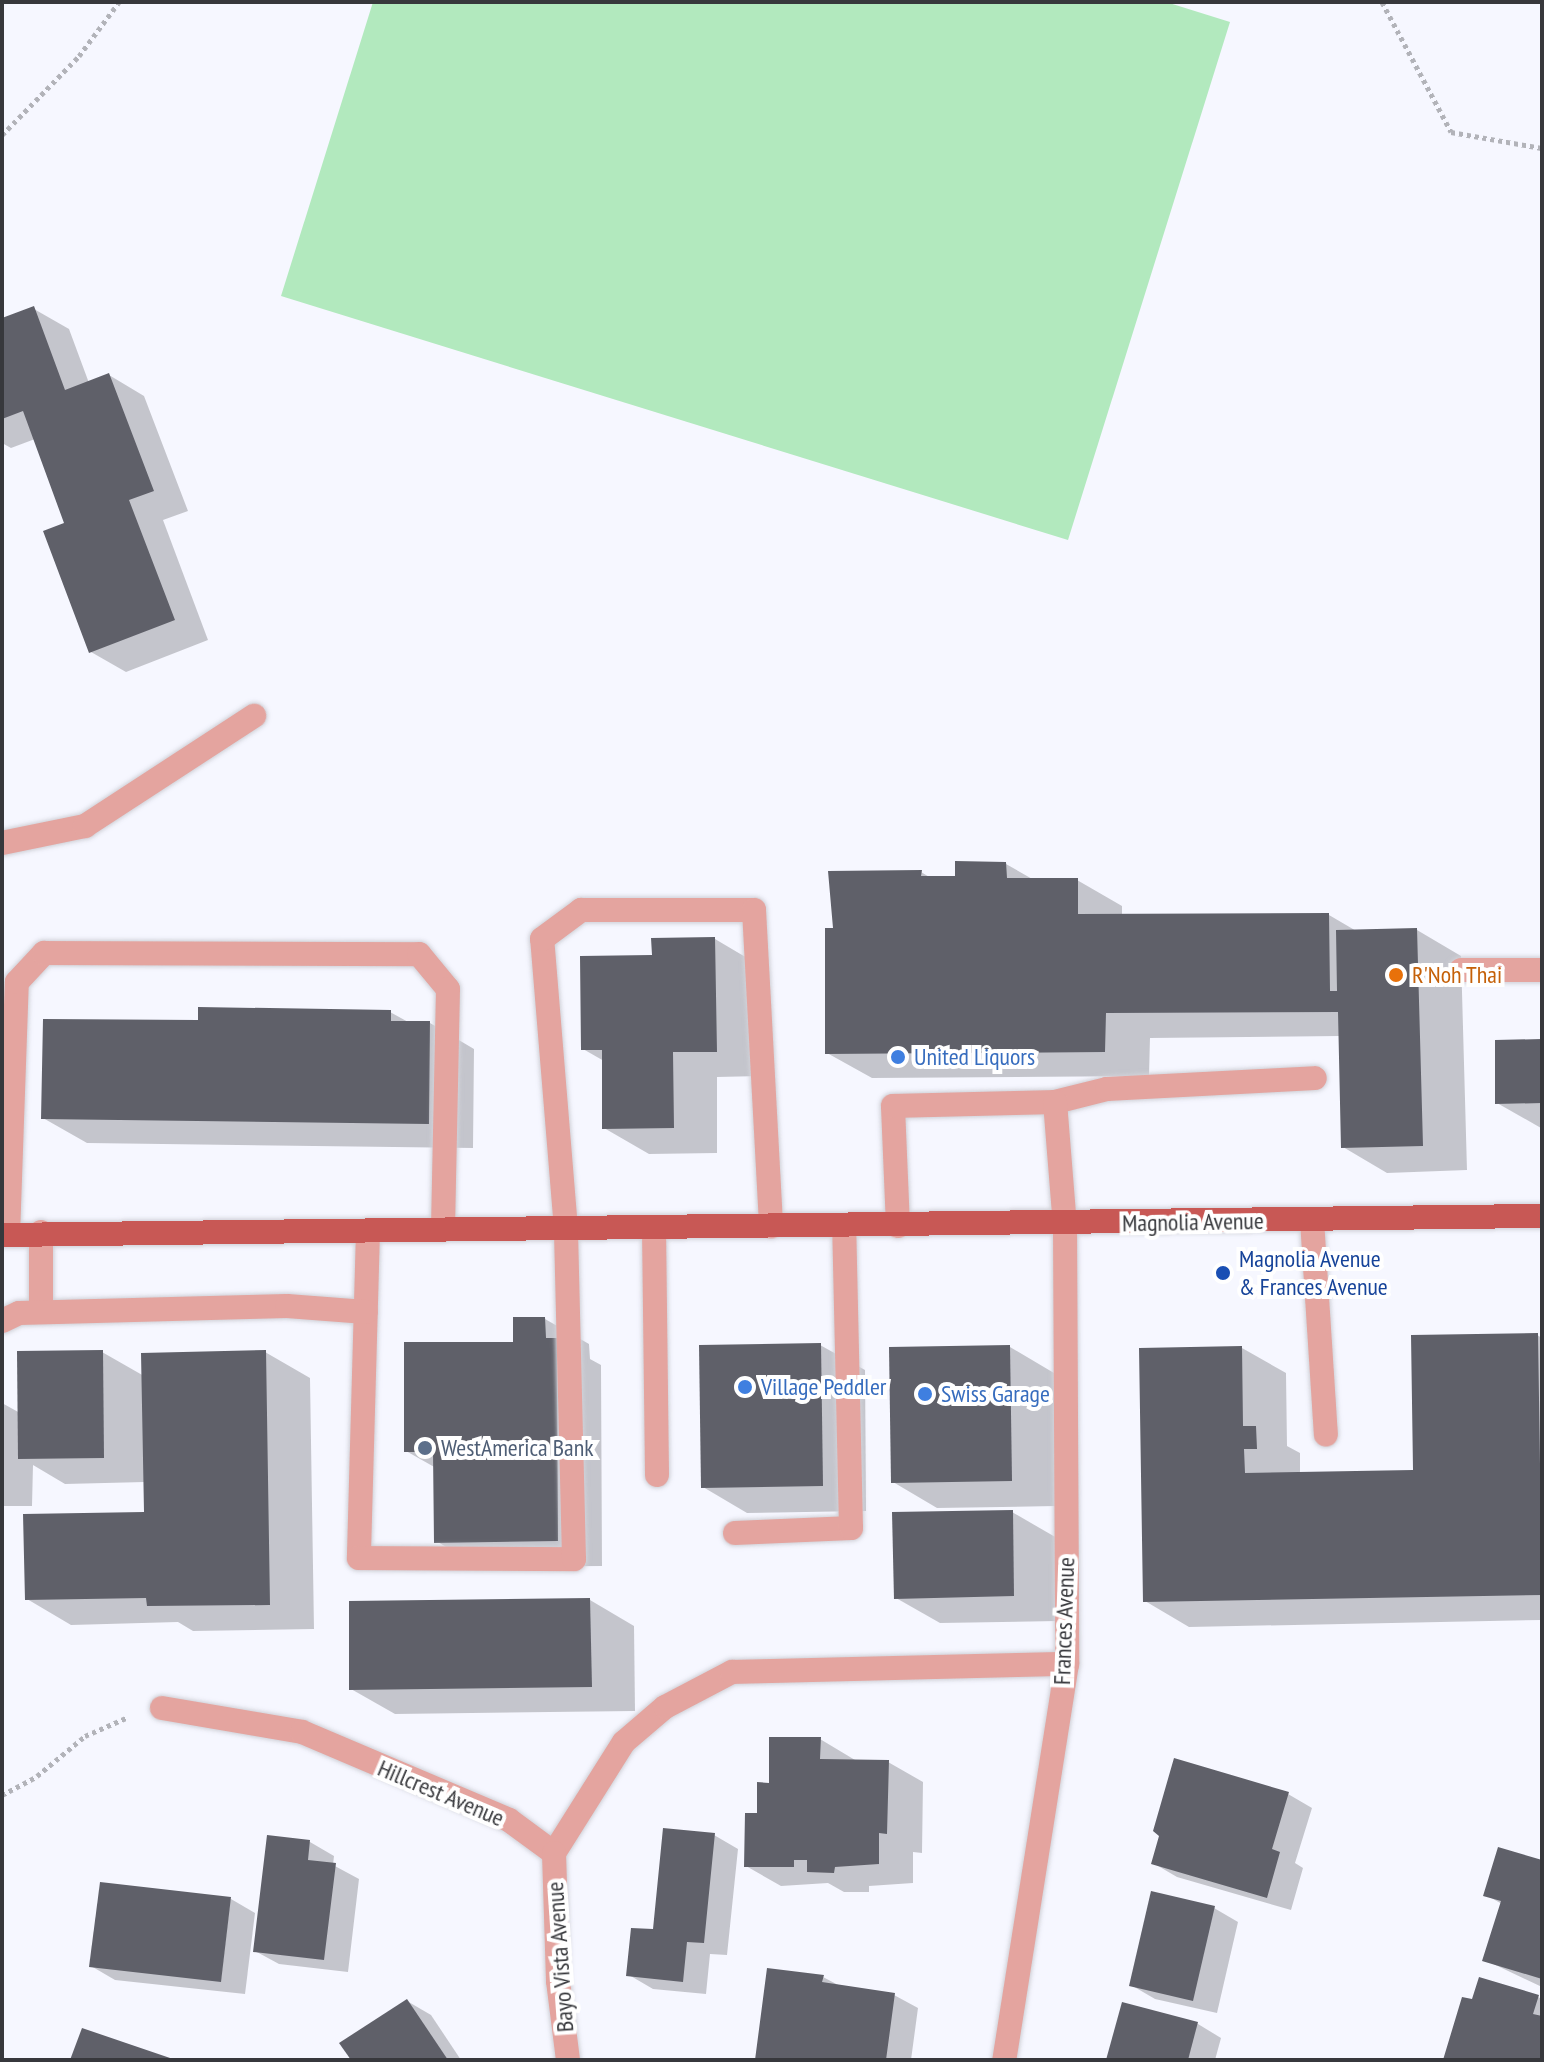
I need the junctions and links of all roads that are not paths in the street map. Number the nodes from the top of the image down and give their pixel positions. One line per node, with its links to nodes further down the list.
1 (254, 716): 2 (street)
2 (2, 843)
3 (1461, 970): 4 (street)
4 (1542, 970)
5 (1315, 1078): 6 (street)
6 (1055, 1102): 9 (street, Frances Avenue); 11 (street)
7 (1542, 1216): 8 (main road, Magnolia Avenue)
8 (1312, 1220): 9 (main road, Magnolia Avenue); 22 (street)
9 (1065, 1225): 11 (main road, Magnolia Avenue); 25 (street, Frances Avenue)
10 (844, 1226): 11 (main road, Magnolia Avenue); 12 (main road, Magnolia Avenue); 24 (street)
11 (898, 1226)
12 (771, 1227): 13 (main road, Magnolia Avenue); 14 (street)
13 (654, 1228): 14 (main road, Magnolia Avenue); 23 (street)
14 (566, 1229): 15 (main road, Magnolia Avenue); 20 (street)
15 (443, 1230): 16 (main road, Magnolia Avenue); 18 (street)
16 (368, 1231): 17 (main road, Magnolia Avenue); 20 (street)
17 (41, 1232): 18 (main road, Magnolia Avenue); 19 (street)
18 (5, 1235)
19 (41, 1312): 20 (street); 21 (street)
20 (366, 1312)
21 (2, 1321)
22 (1326, 1435)
23 (657, 1475)
24 (735, 1533)
25 (1067, 1664): 27 (street); 29 (street, Frances Avenue)
26 (162, 1708): 27 (street, Hillcrest Avenue)
27 (554, 1853): 28 (street, Bayo Vista Avenue)
28 (568, 2060)
29 (1004, 2060)

